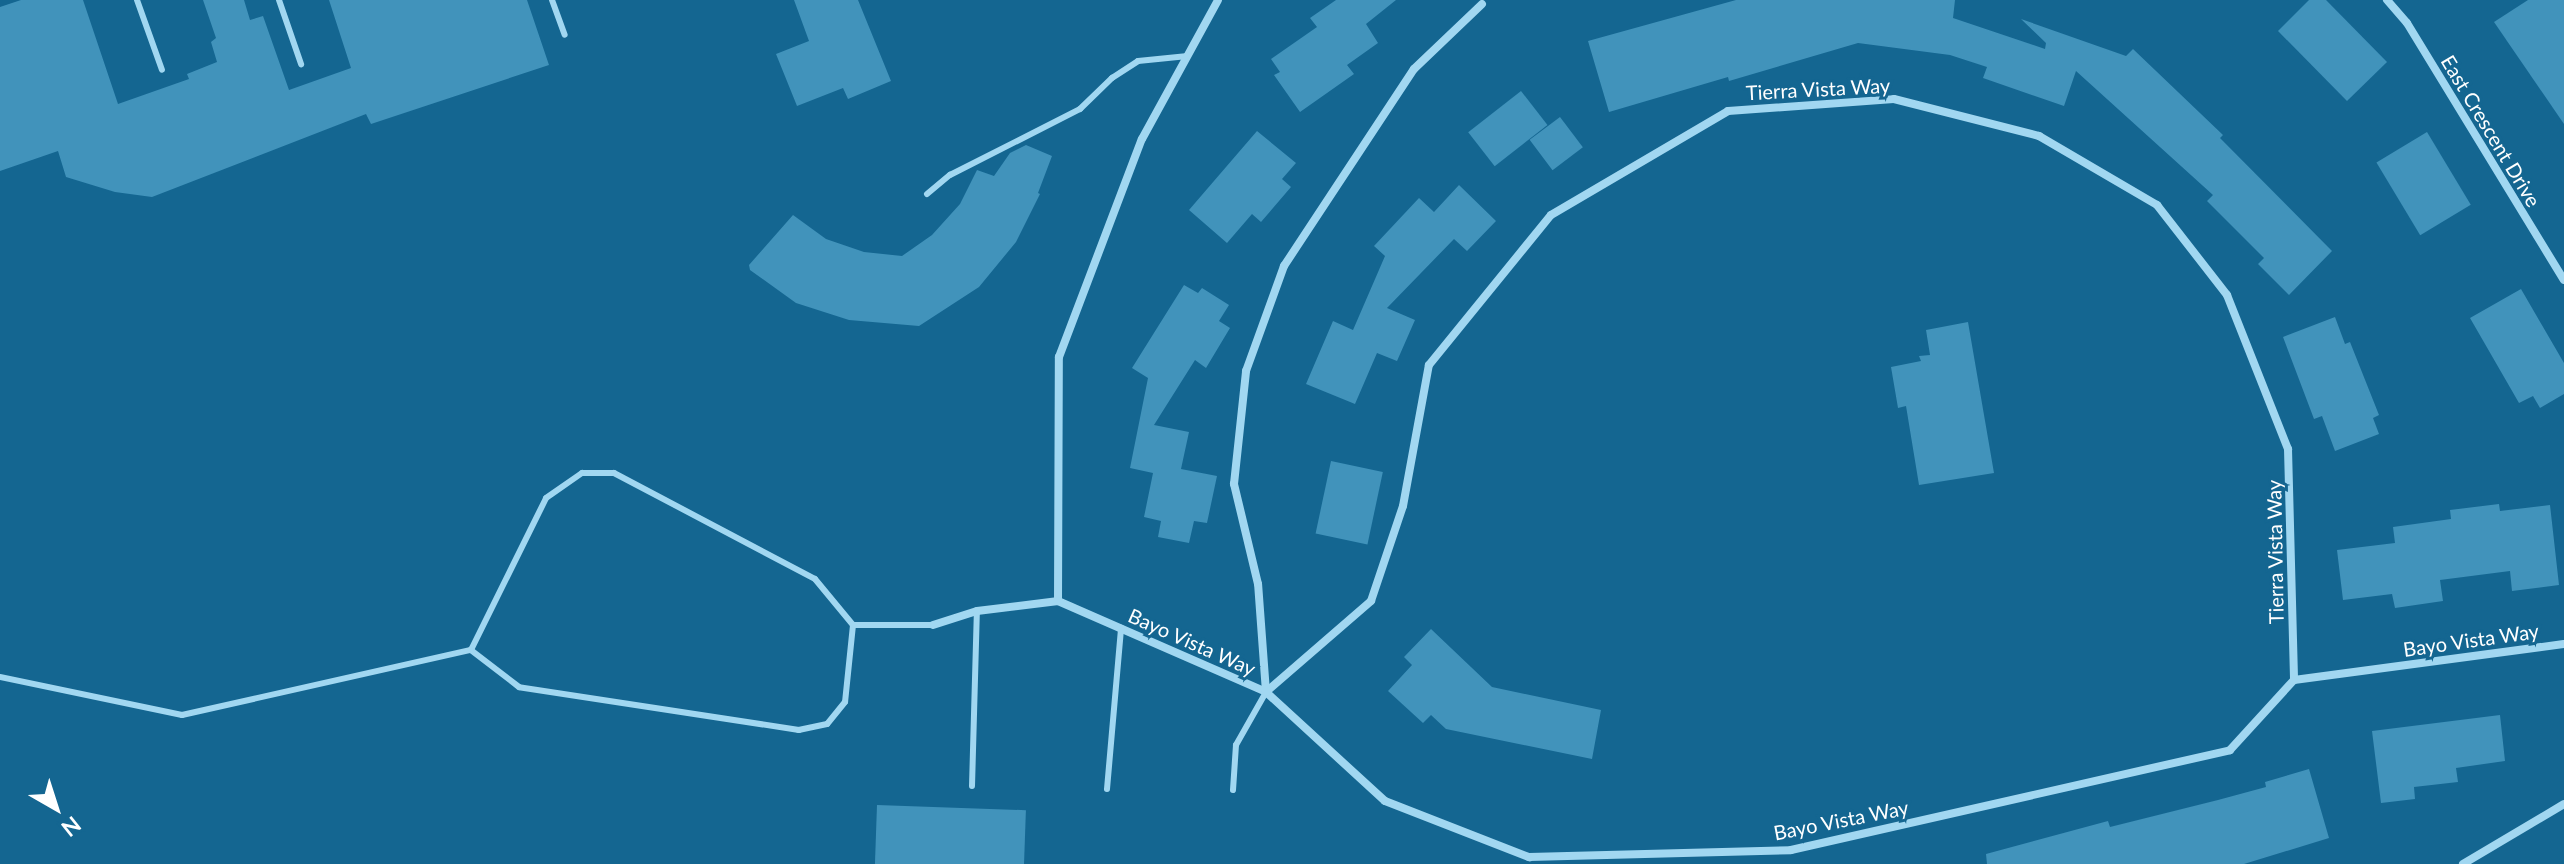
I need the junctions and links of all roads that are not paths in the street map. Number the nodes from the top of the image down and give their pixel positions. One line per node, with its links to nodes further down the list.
1 (137, 0): 10 (lane)
2 (279, 0): 9 (lane)
3 (552, 0): 7 (lane)
4 (1218, 0): 8 (street)
5 (2387, 0): 12 (street, East Crescent Drive)
6 (1482, 4): 22 (street)
7 (565, 35)
8 (1188, 56): 11 (lane); 13 (street)
9 (301, 64)
10 (162, 70)
11 (927, 194)
12 (2564, 280)
13 (1058, 601): 14 (street); 17 (street, Bayo Vista Way)
14 (977, 611): 16 (street); 23 (lane)
15 (853, 625): 16 (lane); 19 (lane); 19 (lane)
16 (933, 625)
17 (1121, 628): 22 (street, Bayo Vista Way); 24 (lane)
18 (2564, 644): 21 (street, Bayo Vista Way)
19 (471, 650): 20 (lane)
20 (0, 677)
21 (2294, 680): 22 (street, Bayo Vista Way); 22 (street, Tierra Vista Way)
22 (1266, 692): 25 (lane)
23 (972, 786)
24 (1107, 789)
25 (1233, 790)
26 (2564, 804): 27 (street)
27 (2463, 864)

